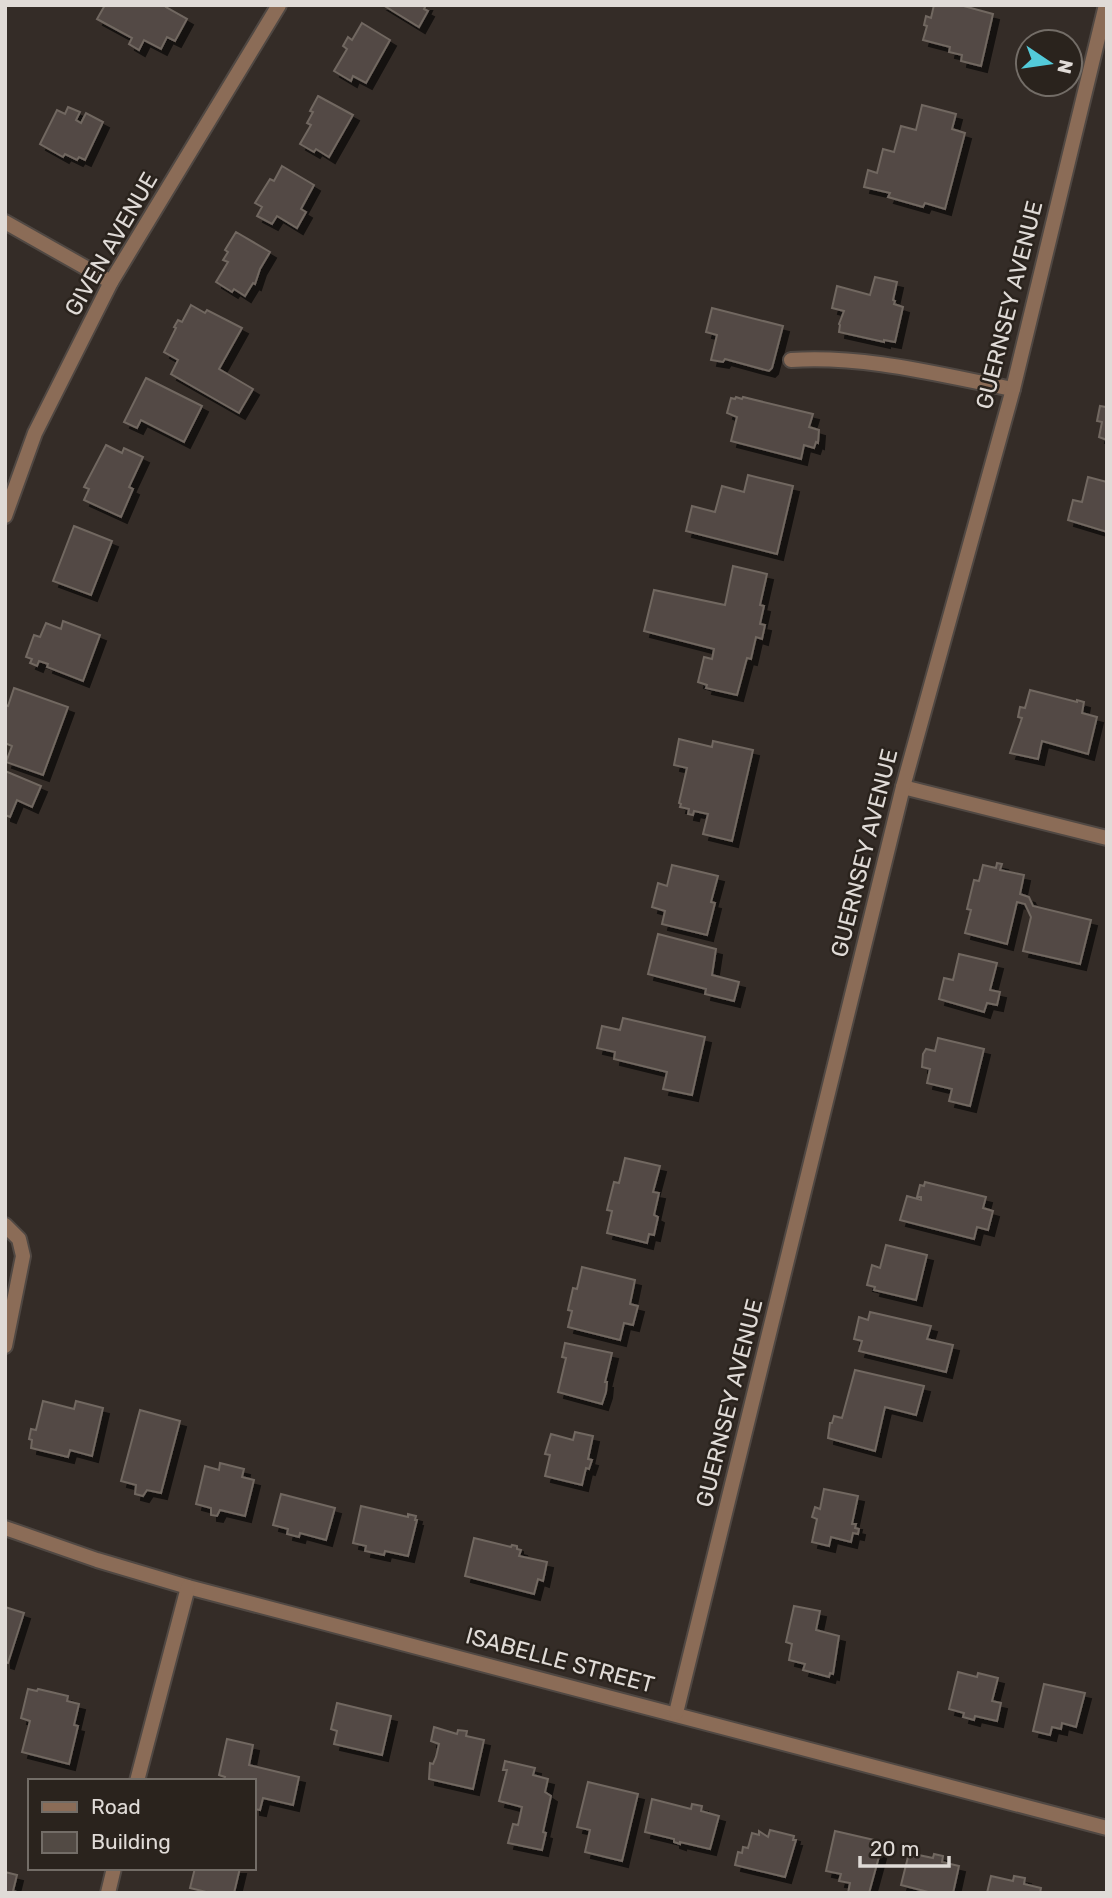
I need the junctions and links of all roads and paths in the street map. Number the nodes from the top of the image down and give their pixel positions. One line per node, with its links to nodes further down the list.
1 (279, 5): 4 (street, GIVEN AVENUE)
2 (1106, 5): 6 (street, GUERNSEY AVENUE)
3 (5, 222): 4 (street)
4 (111, 282): 7 (street, GIVEN AVENUE)
5 (791, 360): 6 (street)
6 (1013, 389): 8 (street, GUERNSEY AVENUE)
7 (5, 516)
8 (903, 787): 9 (street); 14 (street, GUERNSEY AVENUE)
9 (1107, 838)
10 (5, 1224): 11 (street)
11 (5, 1346)
12 (5, 1528): 13 (street, ISABELLE STREET)
13 (188, 1587): 14 (street, ISABELLE STREET); 15 (street)
14 (676, 1713): 16 (street, ISABELLE STREET)
15 (138, 1779)
16 (1107, 1828)
17 (114, 1870): 18 (street)
18 (108, 1893)

